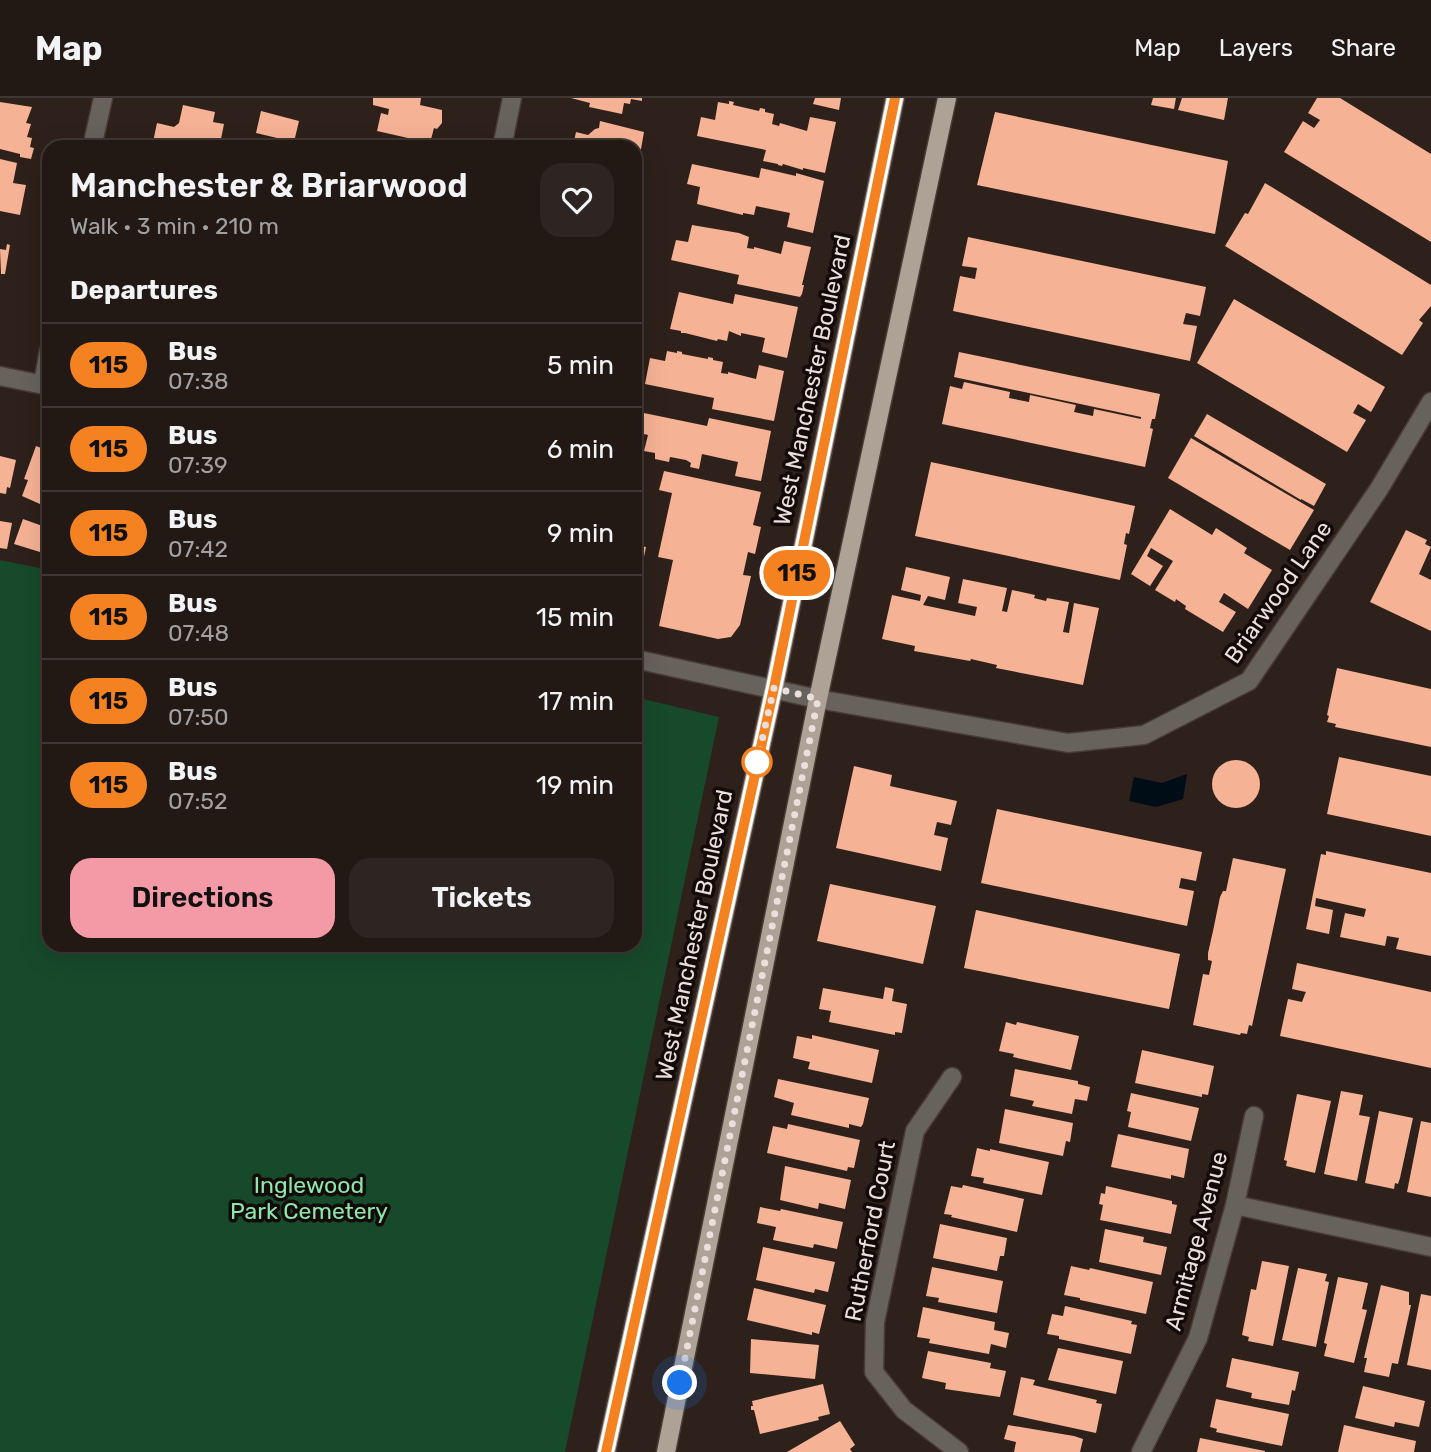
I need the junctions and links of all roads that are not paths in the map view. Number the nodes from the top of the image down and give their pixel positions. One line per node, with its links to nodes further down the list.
1 (103, 98): 5 (street)
2 (512, 98): 6 (street)
3 (895, 98): 11 (main road, West Manchester Boulevard)
4 (947, 98): 12 (main road)
5 (94, 140)
6 (503, 140)
7 (0, 376): 8 (street)
8 (42, 384)
9 (1431, 402): 12 (street, Briarwood Lane)
10 (642, 660): 11 (street, Briarwood Lane)
11 (774, 688): 12 (street, Briarwood Lane); 17 (main road, West Manchester Boulevard)
12 (818, 699): 18 (main road)
13 (952, 1077): 19 (street, Rutherford Court)
14 (1254, 1116): 15 (street, Armitage Avenue)
15 (1235, 1205): 16 (street); 20 (street, Armitage Avenue)
16 (1431, 1247)
17 (606, 1452)
18 (666, 1452)
19 (959, 1452)
20 (1141, 1452)

